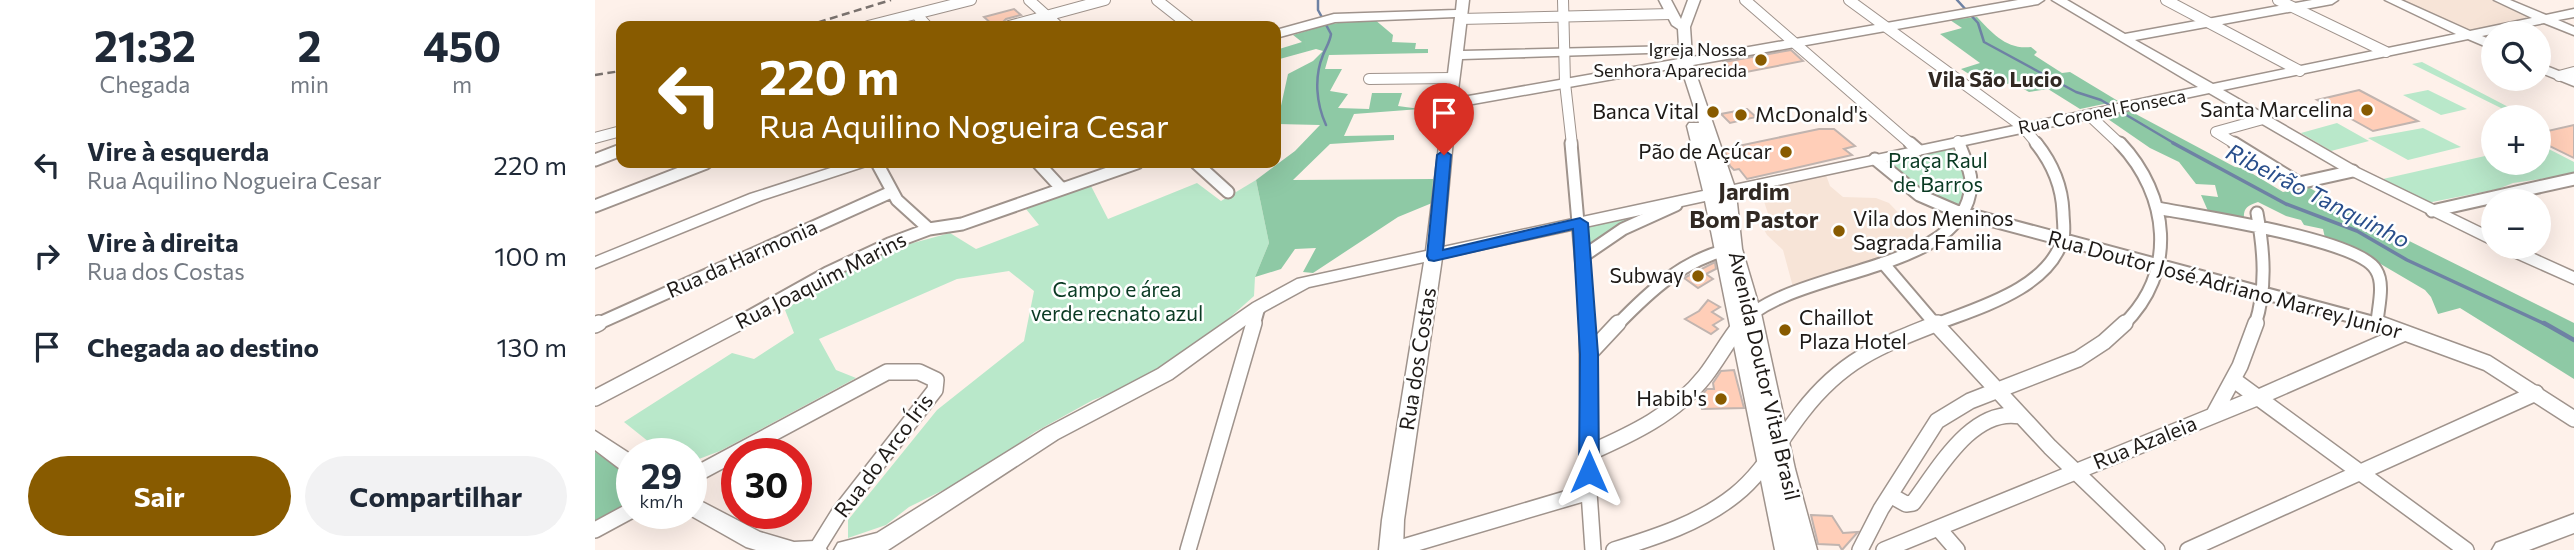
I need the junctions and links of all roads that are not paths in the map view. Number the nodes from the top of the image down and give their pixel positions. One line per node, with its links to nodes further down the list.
1 (971, 0): 22 (street)
2 (1029, 0): 23 (street)
3 (1105, 0): 23 (street)
4 (1157, 0): 31 (street)
5 (1563, 0): 24 (street)
6 (1665, 0): 26 (street)
7 (1685, 0): 26 (street, Avenida Doutor Vital Brasil)
8 (1694, 0): 43 (street, Avenida Doutor Vital Brasil)
9 (1745, 0): 39 (street)
10 (2038, 0): 33 (street)
11 (2058, 0): 37 (street)
12 (2166, 0): 32 (street)
13 (2278, 0): 19 (street)
14 (2332, 0): 19 (street)
15 (2391, 0): 36 (street)
16 (2500, 0): 25 (street)
17 (2509, 0): 25 (street)
18 (1852, 1): 33 (street)
19 (2293, 7): 32 (street); 41 (street)
20 (1461, 11): 24 (street); 35 (street); 42 (street, Rua dos Costas)
21 (2574, 13): 25 (street, Rua Coronel Fonseca)
22 (916, 14): 27 (street); 28 (street)
23 (1048, 16): 29 (street); 30 (street)
24 (1564, 18): 26 (street); 40 (street)
25 (2548, 18): 34 (street); 36 (street, Rua Coronel Fonseca)
26 (1674, 20): 43 (street, Avenida Doutor Vital Brasil)
27 (888, 21)
28 (922, 21)
29 (1028, 21)
30 (1053, 21)
31 (1184, 21)
32 (2208, 22): 37 (street); 44 (street)
33 (1889, 27): 39 (street); 56 (street)
34 (2574, 29)
35 (1281, 33)
36 (2468, 35): 38 (street); 41 (street, Rua Coronel Fonseca)
37 (2123, 38): 52 (street)
38 (2481, 40)
39 (1794, 43): 43 (street); 60 (street)
40 (1565, 52): 42 (street); 43 (street); 51 (street)
41 (2386, 52): 44 (street, Rua Coronel Fonseca)
42 (1455, 55): 48 (street, Rua dos Costas)
43 (1679, 59): 51 (street); 75 (street, Avenida Doutor Vital Brasil)
44 (2300, 71): 52 (street, Rua Coronel Fonseca)
45 (2551, 72): 47 (street)
46 (2574, 72): 47 (street)
47 (2559, 76): 50 (street)
48 (1452, 78): 49 (street); 53 (street, Rua dos Costas)
49 (1369, 79)
50 (2574, 82)
51 (1565, 83): 53 (street); 82 (street)
52 (2211, 89): 54 (street, Rua Coronel Fonseca); 55 (street)
53 (1449, 104): 88 (street, Rua dos Costas)
54 (2089, 115): 56 (street, Rua Coronel Fonseca); 78 (street)
55 (2263, 119): 70 (street); 70 (street)
56 (2023, 127): 59 (street, Rua Coronel Fonseca); 86 (street)
57 (616, 132): 58 (street)
58 (595, 138)
59 (1958, 141): 60 (street, Rua Coronel Fonseca); 81 (street)
60 (1918, 150): 62 (street, Rua Coronel Fonseca)
61 (616, 152): 63 (street)
62 (1875, 159): 75 (street, Rua Coronel Fonseca); 81 (street, Rua Doutor José Adriano Marrey Junior)
63 (595, 160)
64 (693, 168): 77 (street)
65 (846, 168): 91 (street)
66 (879, 168): 74 (street)
67 (1043, 168): 72 (street)
68 (1122, 168): 72 (street, Rua Joaquim Marins)
69 (1202, 168): 73 (street)
70 (2353, 171): 79 (street)
71 (2574, 179): 79 (street)
72 (1062, 188): 83 (street, Rua Joaquim Marins)
73 (1228, 192)
74 (889, 193): 83 (street); 101 (street, Rua da Harmonia)
75 (1720, 193): 76 (street, Rua Coronel Fonseca); 87 (street, Avenida Doutor Vital Brasil)
76 (1682, 202): 82 (street, Rua Coronel Fonseca); 89 (street)
77 (595, 206)
78 (2157, 208): 84 (street); 94 (street)
79 (2433, 211): 85 (street)
80 (2257, 213): 84 (street)
81 (1967, 214): 86 (street, Rua Doutor José Adriano Marrey Junior); 92 (street)
82 (1580, 223): 88 (street, Rua Coronel Fonseca); 89 (street)
83 (929, 229): 108 (street, Rua Joaquim Marins)
84 (2261, 229): 93 (street); 96 (street)
85 (2481, 235)
86 (2063, 240): 94 (street, Rua Doutor José Adriano Marrey Junior); 99 (street)
87 (1728, 249): 98 (street, Avenida Doutor Vital Brasil); 103 (street)
88 (1434, 256): 97 (street, Rua Coronel Fonseca); 134 (street, Rua dos Costas)
89 (1582, 257): 103 (street)
90 (2532, 259): 95 (street)
91 (595, 263)
92 (1883, 263): 98 (street); 99 (street)
93 (2372, 264): 100 (street)
94 (2159, 265): 96 (street, Rua Doutor José Adriano Marrey Junior); 105 (street)
95 (2574, 279)
96 (2264, 292): 100 (street, Rua Doutor José Adriano Marrey Junior); 104 (street)
97 (1259, 307): 128 (street, Rua Coronel Fonseca); 133 (street)
98 (1746, 319): 113 (street, Avenida Doutor Vital Brasil); 114 (street); 116 (street, Avenida Doutor Vital Brasil)
99 (1933, 323): 105 (street); 113 (street)
100 (2377, 323): 102 (street, Rua Doutor José Adriano Marrey Junior)
101 (595, 325)
102 (2405, 334): 106 (street, Rua Doutor José Adriano Marrey Junior); 107 (street, Rua Azaleia)
103 (1589, 354): 114 (street)
104 (2234, 380): 107 (street); 109 (street)
105 (1995, 389): 110 (street); 121 (street)
106 (2536, 393): 111 (street, Rua Doutor José Adriano Marrey Junior); 119 (street)
107 (2259, 397): 109 (street, Rua Azaleia); 119 (street)
108 (595, 398)
109 (2214, 414): 118 (street, Rua Azaleia)
110 (2020, 416): 118 (street); 121 (street)
111 (2574, 419)
112 (595, 439): 115 (street)
113 (1779, 440): 116 (street); 138 (street, Avenida Doutor Vital Brasil)
114 (1589, 453): 120 (street)
115 (616, 454)
116 (1767, 462): 136 (street); 137 (street, Avenida Doutor Vital Brasil)
117 (707, 468): 131 (street, Rua do Arco Íris)
118 (2074, 472): 125 (street, Rua Azaleia); 142 (street)
119 (2362, 472): 143 (street); 144 (street)
120 (1589, 492): 134 (street); 135 (street)
121 (1890, 495): 139 (street)
122 (707, 515): 127 (street)
123 (616, 519): 126 (street)
124 (2574, 523): 145 (street)
125 (1938, 528): 140 (street, Rua Azaleia); 141 (street)
126 (595, 530)
127 (757, 545): 129 (street)
128 (879, 545): 132 (street)
129 (790, 550)
130 (798, 550): 131 (street)
131 (815, 550)
132 (846, 550)
133 (1188, 550)
134 (1392, 550)
135 (1593, 550)
136 (1614, 550)
137 (1787, 550)
138 (1805, 550)
139 (1860, 550)
140 (1884, 550)
141 (1957, 550)
142 (2157, 550)
143 (2188, 550)
144 (2466, 550)
145 (2504, 550)

